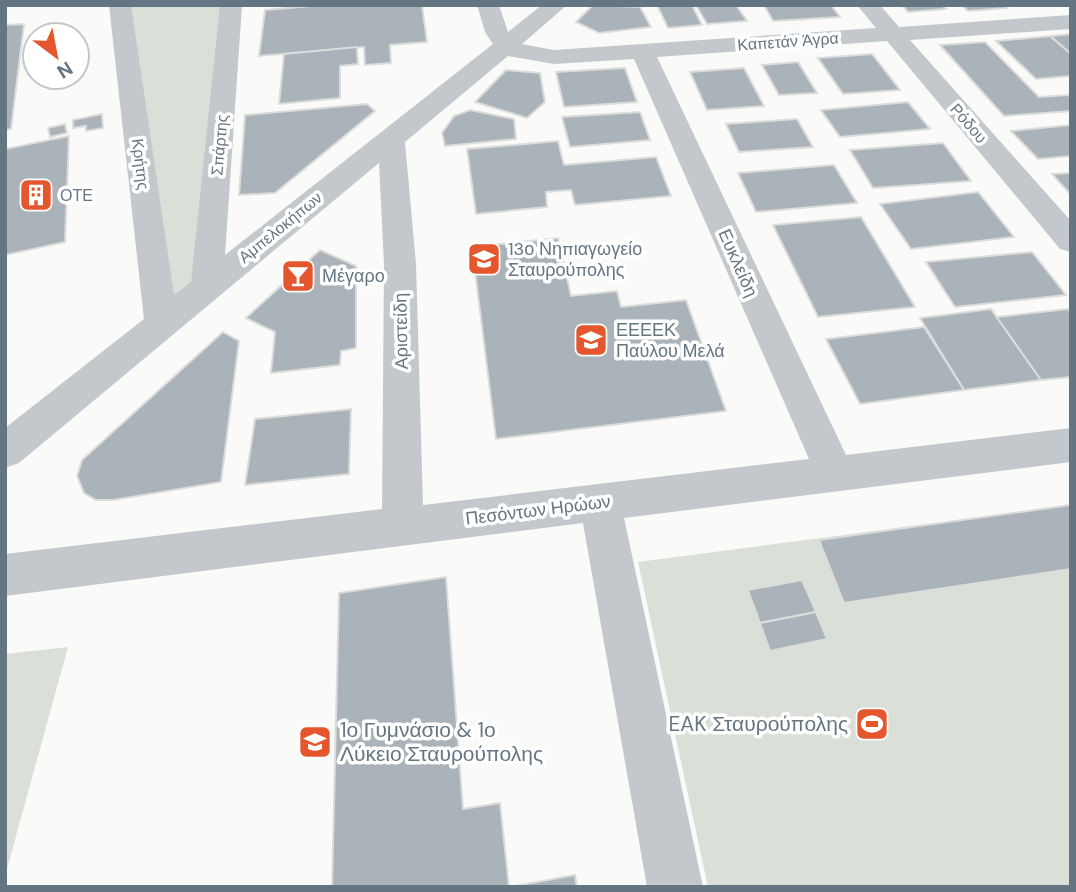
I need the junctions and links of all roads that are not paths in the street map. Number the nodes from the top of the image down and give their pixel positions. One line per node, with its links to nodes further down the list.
1 (120, 5): 13 (street, Κρήτης)
2 (231, 5): 12 (street, Σπάρτης)
3 (488, 5): 8 (street)
4 (556, 5): 8 (street, Αμπελοκήπων)
5 (868, 5): 7 (street, Ρόδου)
6 (1071, 22): 7 (street, Καπετάν Άγρα)
7 (893, 34): 9 (street, Καπετάν Άγρα); 11 (street, Ρόδου)
8 (507, 47): 9 (street, Καπετάν Άγρα); 10 (street, Αμπελοκήπων)
9 (642, 51): 16 (street, Ευκλείδη)
10 (391, 137): 12 (street, Αμπελοκήπων); 18 (street, Αριστείδη)
11 (1071, 241)
12 (207, 286): 13 (street, Αμπελοκήπων)
13 (161, 322): 15 (street, Αμπελοκήπων)
14 (1071, 445): 16 (street, Πεσόντων Ηρώων)
15 (5, 451)
16 (835, 474): 17 (street, Πεσόντων Ηρώων)
17 (600, 502): 18 (street, Πεσόντων Ηρώων); 20 (street)
18 (403, 526): 19 (street, Πεσόντων Ηρώων)
19 (5, 575)
20 (675, 887)

